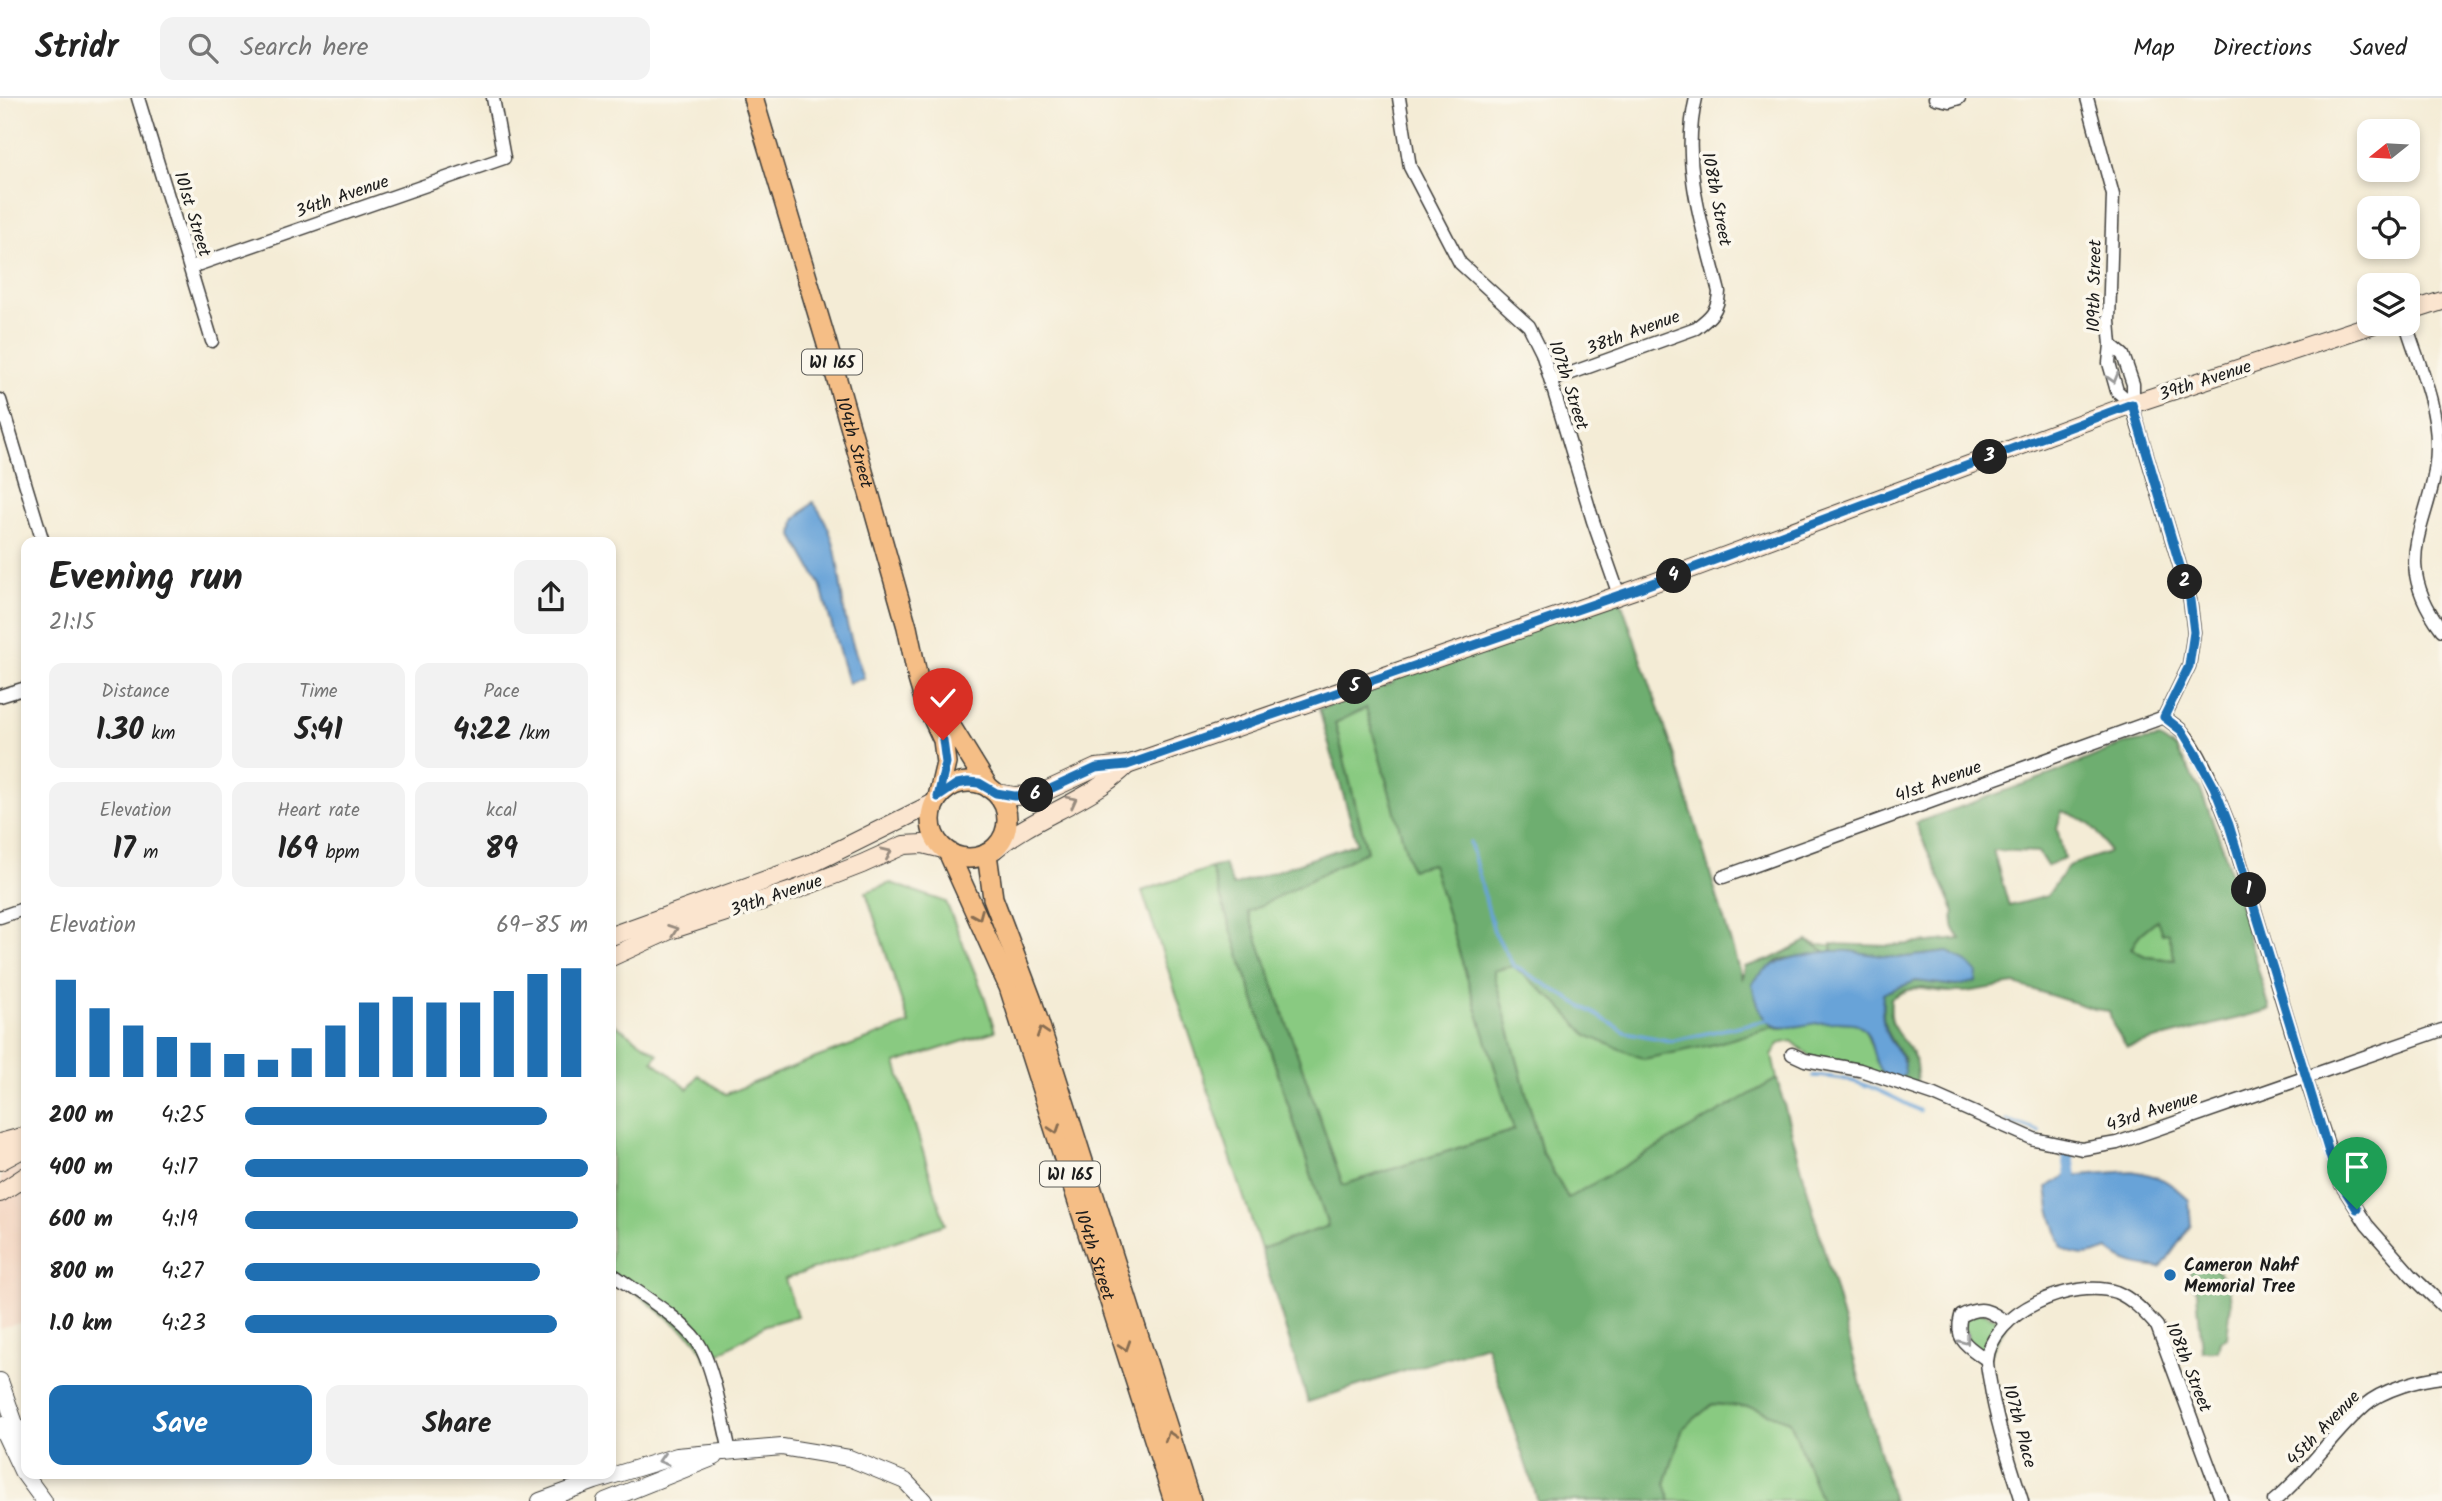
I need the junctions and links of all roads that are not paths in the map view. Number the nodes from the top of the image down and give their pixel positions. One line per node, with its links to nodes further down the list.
1 (138, 98): 9 (street, 101st Street)
2 (493, 98): 9 (street, 34th Avenue)
3 (753, 98): 22 (main road, 104th Street / WI 165)
4 (1399, 98): 16 (street, 107th Street)
5 (1696, 98): 11 (street, 108th Street)
6 (1935, 98): 7 (street)
7 (1959, 98)
8 (2087, 98): 18 (street, 109th Street)
9 (191, 267): 15 (street, 101st Street)
10 (2442, 301): 12 (main road)
11 (1718, 306): 16 (street, 38th Avenue)
12 (2420, 308)
13 (2357, 330): 18 (main road, 39th Avenue)
14 (2410, 336): 19 (street)
15 (212, 341)
16 (1552, 380): 21 (street, 107th Street)
17 (0, 400): 20 (street)
18 (2132, 404): 21 (main road, 39th Avenue); 26 (street)
19 (2439, 422): 23 (street)
20 (41, 537)
21 (1619, 595): 27 (main road, 39th Avenue)
22 (907, 627): 28 (main road, 104th Street / WI 165); 29 (main road, 104th Street / WI 165)
23 (2442, 630)
24 (21, 690): 25 (street)
25 (0, 696)
26 (2164, 717): 33 (street, 41st Avenue); 41 (street)
27 (1127, 765): 28 (main road, 39th Avenue); 31 (main road, 39th Avenue, one-way to 27)
28 (993, 791): 29 (main road); 31 (main road, WI 165)
29 (936, 800): 30 (main road, WI 165); 32 (main road, 39th Avenue)
30 (946, 851): 31 (main road); 34 (main road, 39th Avenue, one-way to 30); 67 (main road, 104th Street / WI 165, one-way to 67)
31 (990, 852): 68 (main road, 104th Street / WI 165, one-way to 31)
32 (789, 872): 34 (main road); 37 (main road, 39th Avenue)
33 (1723, 877)
34 (795, 890): 38 (main road, 39th Avenue, one-way to 34)
35 (21, 910): 36 (street)
36 (0, 917)
37 (616, 934)
38 (616, 955)
39 (2442, 1030): 41 (street, 43rd Avenue)
40 (1792, 1054): 41 (street, 43rd Avenue)
41 (2305, 1076): 49 (street)
42 (21, 1137): 43 (main road)
43 (0, 1143)
44 (21, 1150): 45 (main road)
45 (0, 1161)
46 (21, 1179): 47 (main road)
47 (0, 1193)
48 (616, 1277): 56 (street)
49 (2442, 1305)
50 (2007, 1323): 51 (street); 51 (street, one-way to 51); 70 (street, 108th Street)
51 (1987, 1360): 69 (street, 107th Place)
52 (2442, 1377): 71 (street, 45th Avenue)
53 (0, 1381): 55 (street)
54 (0, 1424): 57 (street)
55 (21, 1441)
56 (730, 1451): 58 (street, one-way to 58); 65 (street); 66 (street)
57 (21, 1469)
58 (616, 1475)
59 (28, 1479): 62 (street)
60 (40, 1479): 63 (street)
61 (602, 1479): 64 (street, one-way to 64)
62 (44, 1501)
63 (58, 1501)
64 (540, 1501)
65 (605, 1501)
66 (924, 1501)
67 (1174, 1501)
68 (1191, 1501)
69 (2022, 1501)
70 (2222, 1501)
71 (2274, 1501)

